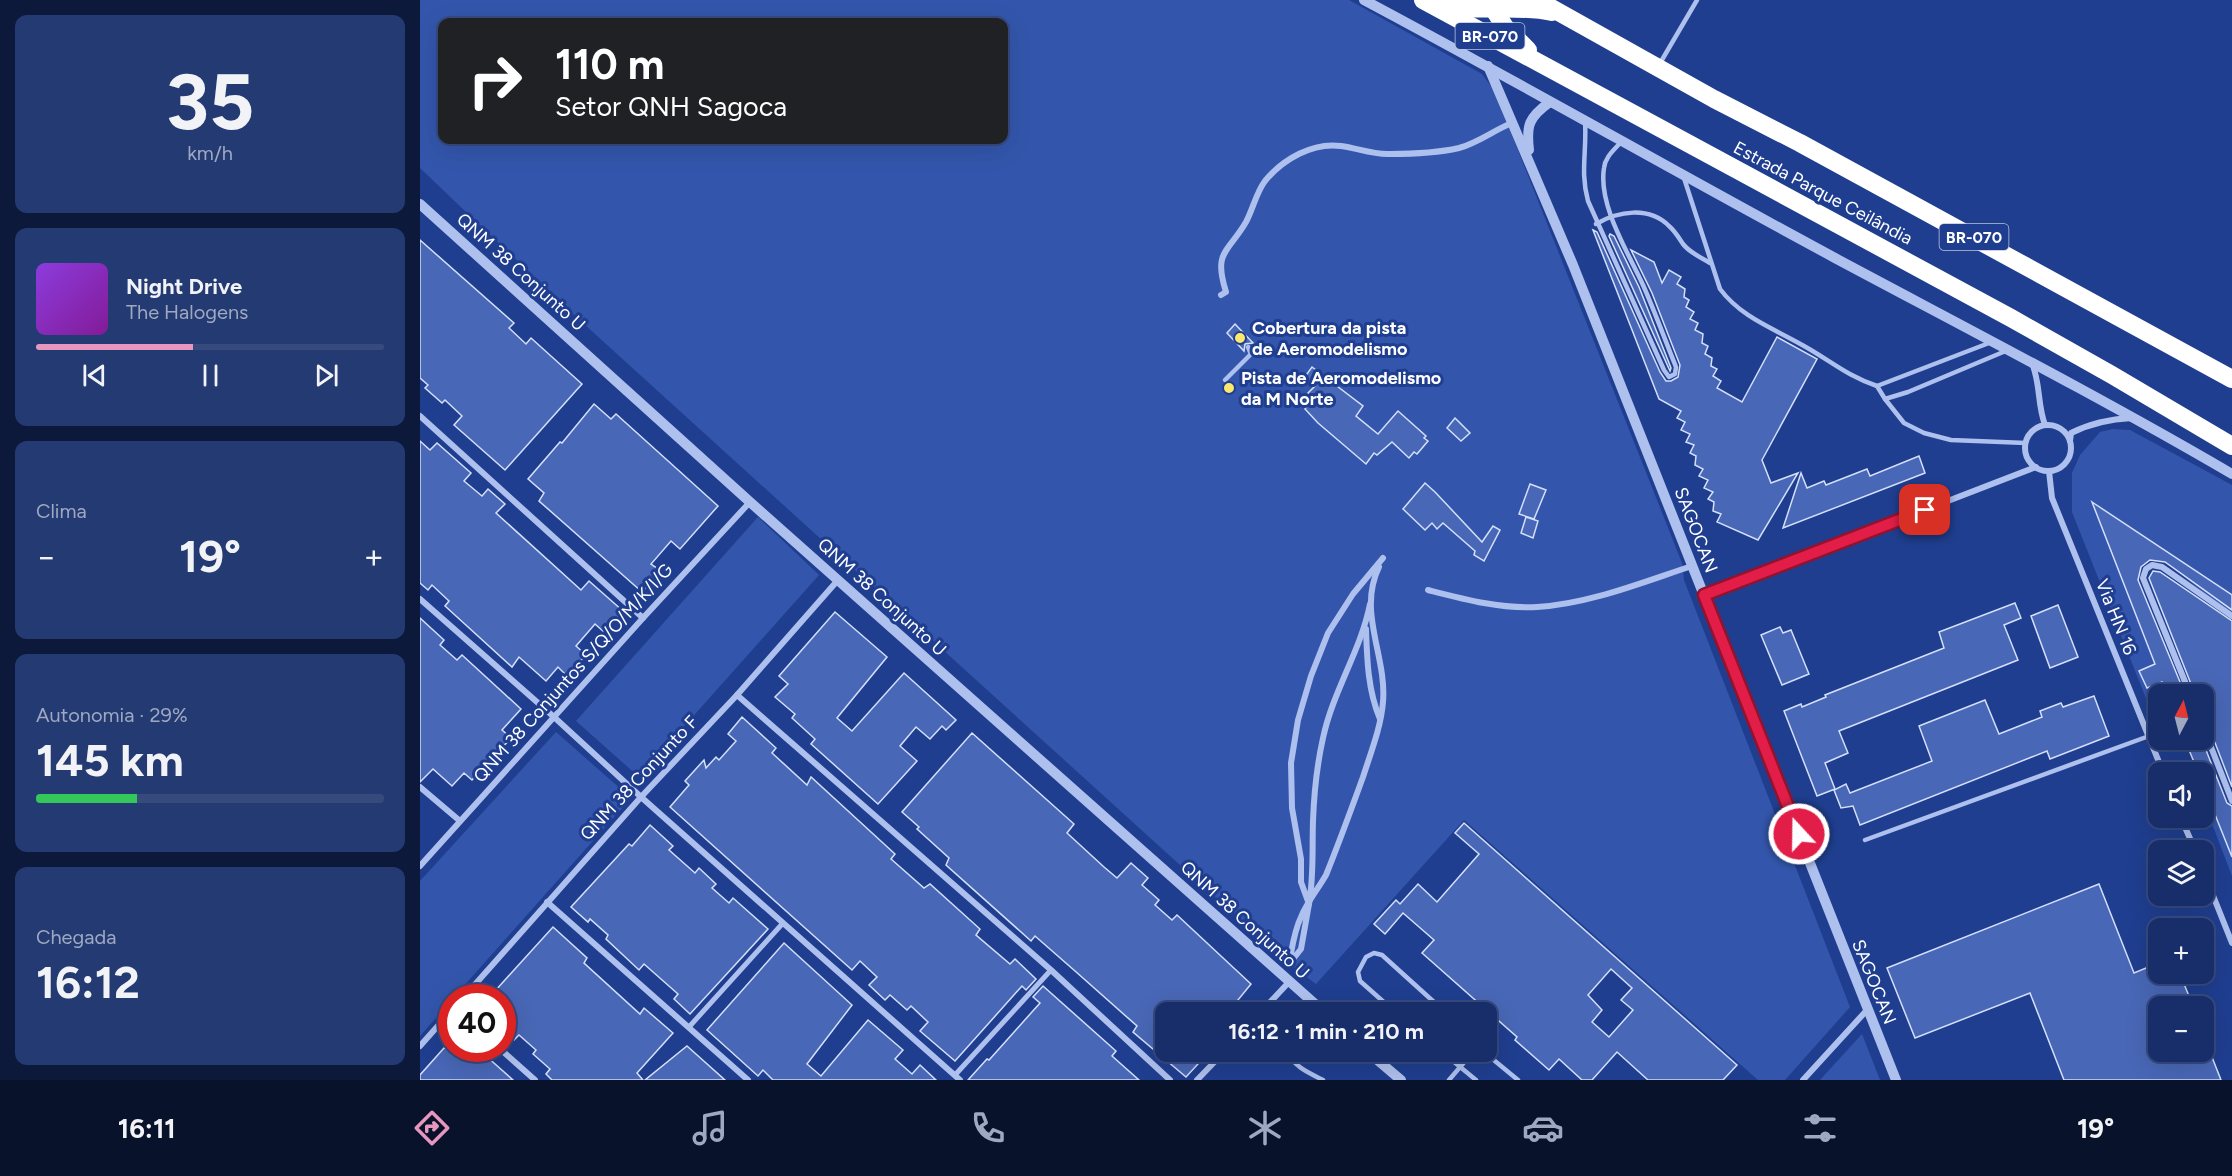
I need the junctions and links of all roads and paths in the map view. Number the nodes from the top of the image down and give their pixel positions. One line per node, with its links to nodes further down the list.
1 (1364, 0): 7 (street)
2 (1537, 0): 6 (highway, Estrada Parque Ceilândia / BR-070)
3 (1697, 0): 8 (lane)
4 (1425, 1): 5 (highway); 9 (highway, Estrada Parque Ceilândia / BR-070)
5 (1490, 5): 6 (highway); 9 (highway)
6 (1565, 15): 8 (highway, Estrada Parque Ceilândia / BR-070)
7 (1488, 66): 10 (street); 12 (street, SAGOCAN)
8 (1658, 66): 25 (highway, Estrada Parque Ceilândia / BR-070)
9 (1553, 70): 34 (highway, Estrada Parque Ceilândia / BR-070)
10 (1550, 102): 11 (street); 14 (street, SAGOCAN)
11 (1585, 121): 13 (street); 18 (lane)
12 (1513, 122): 14 (street, SAGOCAN); 20 (street)
13 (1621, 142): 15 (street); 17 (lane)
14 (1530, 159): 39 (street, SAGOCAN)
15 (1683, 175): 19 (lane); 21 (street)
16 (420, 204): 38 (street, QNM 38 Conjunto U)
17 (1611, 215): 18 (lane); 18 (lane); 19 (lane)
18 (1596, 224)
19 (1711, 263): 27 (lane)
20 (1221, 295)
21 (1993, 341): 23 (street); 27 (lane)
22 (1248, 347): 26 (lane)
23 (2009, 350): 24 (street); 28 (lane)
24 (2031, 362): 30 (street); 31 (street)
25 (2232, 379)
26 (1225, 380)
27 (1877, 386): 28 (lane)
28 (1885, 399): 33 (lane)
29 (420, 416): 46 (street)
30 (2135, 418): 32 (street); 37 (street)
31 (2045, 425): 32 (street); 33 (street)
32 (2070, 441): 36 (street)
33 (2026, 443): 35 (street)
34 (2232, 446)
35 (2036, 467): 36 (street); 42 (street)
36 (2049, 471): 52 (street, Via HN 16)
37 (2232, 474)
38 (750, 502): 40 (street, QNM 38 Conjunto U); 46 (street, QNM 38 Conjuntos S/Q/O/M/K/I/G)
39 (1692, 566): 41 (street); 42 (street, SAGOCAN)
40 (838, 580): 49 (street, QNM 38 Conjunto F); 67 (street, QNM 38 Conjunto U)
41 (1428, 590)
42 (1704, 595): 75 (street, SAGOCAN)
43 (420, 598): 50 (street)
44 (1370, 604): 47 (street); 51 (street); 63 (street)
45 (2232, 616): 48 (street)
46 (643, 618): 50 (street, QNM 38 Conjuntos S/Q/O/M/K/I/G)
47 (1366, 625): 51 (street); 63 (street)
48 (2186, 684)
49 (738, 695): 56 (street, QNM 38 Conjunto F); 66 (street)
50 (554, 717): 56 (street); 58 (street, QNM 38 Conjuntos S/Q/O/M/K/I/G)
51 (1380, 720): 63 (street)
52 (2148, 734)
53 (2148, 736): 59 (lane)
54 (2212, 750): 57 (street)
55 (420, 787): 58 (street)
56 (640, 797): 62 (street, QNM 38 Conjunto F); 64 (street)
57 (2232, 801)
58 (460, 821): 60 (street, QNM 38 Conjuntos S/Q/O/M/K/I/G)
59 (1865, 840)
60 (420, 866)
61 (2214, 897): 65 (street)
62 (547, 902): 68 (street, QNM 38 Conjunto F); 77 (street)
63 (1309, 904): 63 (street)
64 (783, 923): 77 (street); 87 (street)
65 (2232, 941)
66 (1051, 970): 87 (street); 90 (street)
67 (1289, 982): 69 (street, QNM 38 Conjunto U); 70 (street)
68 (475, 984)
69 (1308, 998): 71 (lane); 72 (street, QNM 38 Conjunto U)
70 (1270, 1002)
71 (1305, 1002)
72 (1313, 1002)
73 (1384, 1002): 74 (lane)
74 (1434, 1002)
75 (1867, 1010): 97 (street); 98 (street, SAGOCAN)
76 (438, 1026): 78 (street)
77 (689, 1027): 89 (street)
78 (420, 1046)
79 (515, 1062): 88 (street)
80 (1214, 1062): 91 (street)
81 (1295, 1062): 92 (lane)
82 (1380, 1062): 93 (street)
83 (1456, 1062): 86 (lane)
84 (1463, 1062): 86 (lane)
85 (1496, 1062): 96 (lane)
86 (1460, 1065): 94 (lane); 95 (lane)
87 (958, 1078)
88 (535, 1080)
89 (748, 1080)
90 (1170, 1080)
91 (1197, 1080)
92 (1323, 1080)
93 (1401, 1080)
94 (1449, 1080)
95 (1476, 1080)
96 (1518, 1080)
97 (1803, 1080)
98 (1896, 1080)

